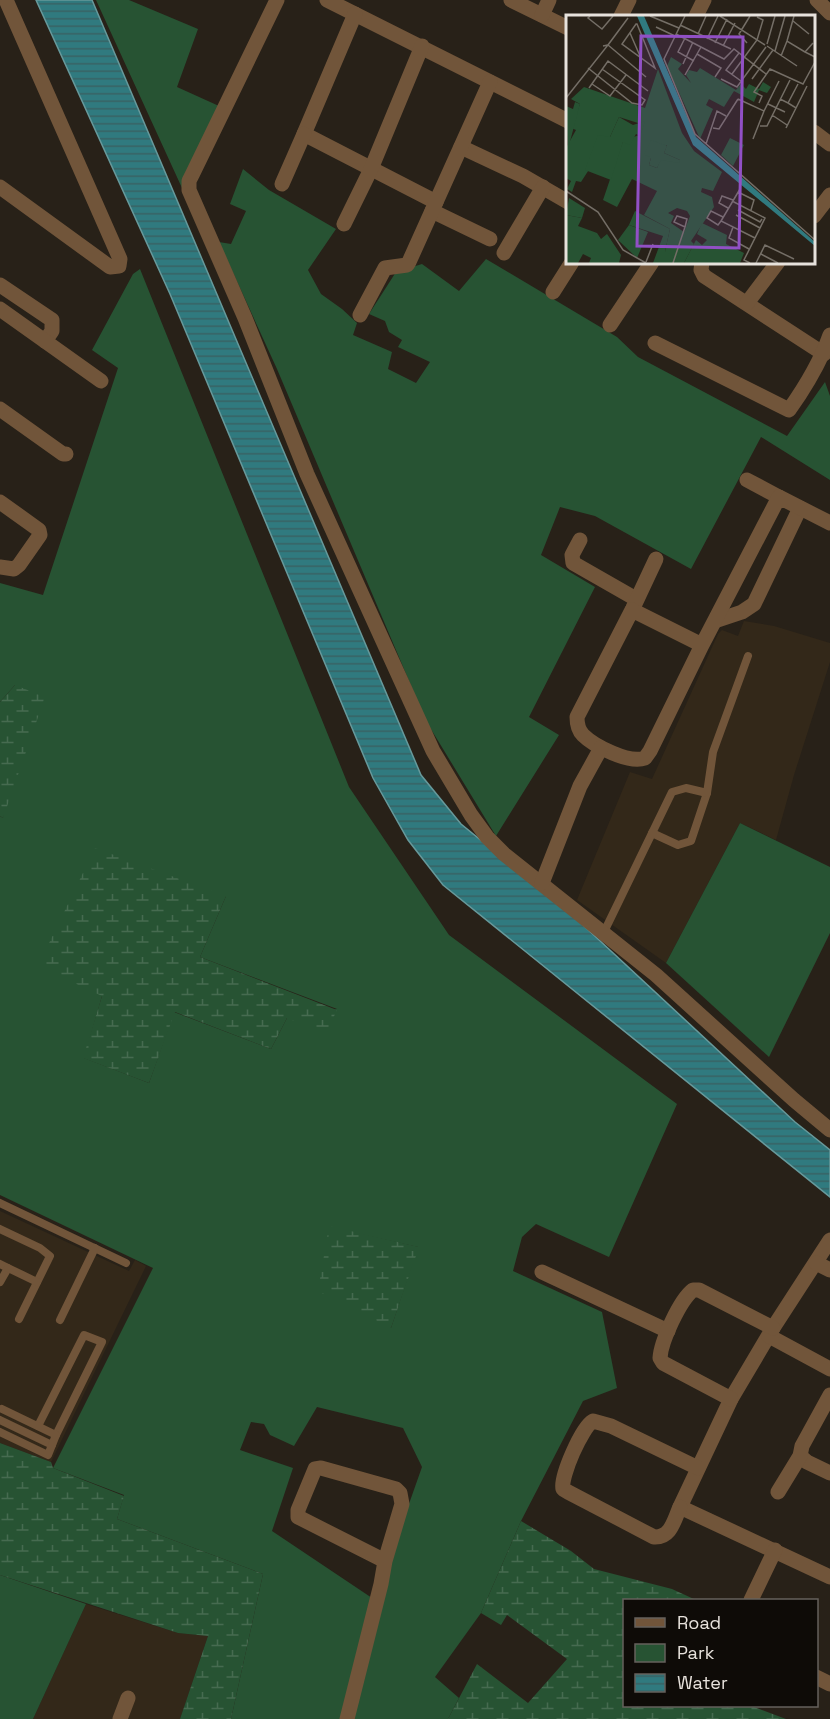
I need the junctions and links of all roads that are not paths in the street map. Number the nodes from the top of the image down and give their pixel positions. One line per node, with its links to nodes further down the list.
1 (6, 0): 24 (street)
2 (327, 0): 10 (street)
3 (511, 0): 11 (street)
4 (549, 0): 11 (street)
5 (629, 0): 12 (street)
6 (704, 0): 13 (street)
7 (817, 0): 9 (street)
8 (275, 1): 65 (street)
9 (830, 13)
10 (355, 14): 15 (street); 19 (street)
11 (542, 15): 14 (street)
12 (622, 15)
13 (696, 15)
14 (566, 27)
15 (422, 46): 16 (street); 22 (street)
16 (490, 82): 17 (street); 21 (street)
17 (566, 120)
18 (815, 133): 20 (street)
19 (304, 134): 22 (street); 23 (street)
20 (830, 144)
21 (461, 147): 25 (street); 28 (street)
22 (370, 169): 28 (street); 30 (street)
23 (282, 184)
24 (0, 187)
25 (543, 188): 27 (street); 32 (street)
26 (830, 195): 29 (street)
27 (566, 201)
28 (434, 207): 31 (street); 41 (street)
29 (815, 214)
30 (344, 224)
31 (489, 239)
32 (504, 253)
33 (571, 264): 38 (street)
34 (651, 264): 42 (street)
35 (702, 264): 39 (street)
36 (776, 264): 39 (street)
37 (0, 285): 44 (street)
38 (553, 292)
39 (747, 303): 46 (street)
40 (0, 309): 44 (street)
41 (360, 315)
42 (610, 325)
43 (830, 335): 46 (street)
44 (45, 341): 47 (street)
45 (655, 344): 46 (street)
46 (824, 354)
47 (101, 381)
48 (0, 409): 49 (street)
49 (66, 454)
50 (747, 480): 51 (street)
51 (779, 497): 53 (street); 59 (street)
52 (0, 502): 57 (street)
53 (800, 508): 54 (street); 59 (street)
54 (830, 523)
55 (580, 540): 58 (street)
56 (656, 559): 58 (street)
57 (0, 567)
58 (634, 604): 60 (street); 62 (street)
59 (715, 621): 60 (street)
60 (702, 645): 62 (street)
61 (748, 656): 63 (lane)
62 (601, 748): 65 (street)
63 (707, 793): 64 (lane); 64 (lane)
64 (652, 833): 66 (lane)
65 (542, 883): 66 (street)
66 (604, 932): 67 (street)
67 (830, 1130)
68 (0, 1203): 71 (lane)
69 (0, 1229): 78 (lane)
70 (830, 1239): 73 (street)
71 (95, 1248): 72 (lane); 80 (lane)
72 (126, 1263)
73 (816, 1263): 75 (street); 82 (street)
74 (4, 1266): 77 (lane); 78 (lane)
75 (830, 1270)
76 (542, 1272): 81 (street)
77 (0, 1282)
78 (37, 1282): 79 (lane)
79 (19, 1319)
80 (60, 1320)
81 (668, 1331): 82 (street); 85 (street)
82 (771, 1332): 83 (street); 85 (street)
83 (830, 1369)
84 (830, 1395): 87 (street)
85 (731, 1399): 94 (street)
86 (2, 1409): 89 (lane)
87 (825, 1417): 93 (street)
88 (0, 1420): 92 (lane)
89 (38, 1426): 91 (lane); 91 (lane)
90 (0, 1432): 92 (lane)
91 (56, 1435): 92 (lane)
92 (52, 1445)
93 (800, 1456): 95 (street); 96 (street)
94 (698, 1468): 97 (street); 97 (street)
95 (830, 1473)
96 (778, 1492)
97 (680, 1507): 98 (street)
98 (775, 1550): 100 (street); 101 (street)
99 (385, 1561): 99 (street); 104 (street)
100 (830, 1577)
101 (751, 1599)
102 (128, 1698): 103 (street)
103 (120, 1719)
104 (347, 1719)

